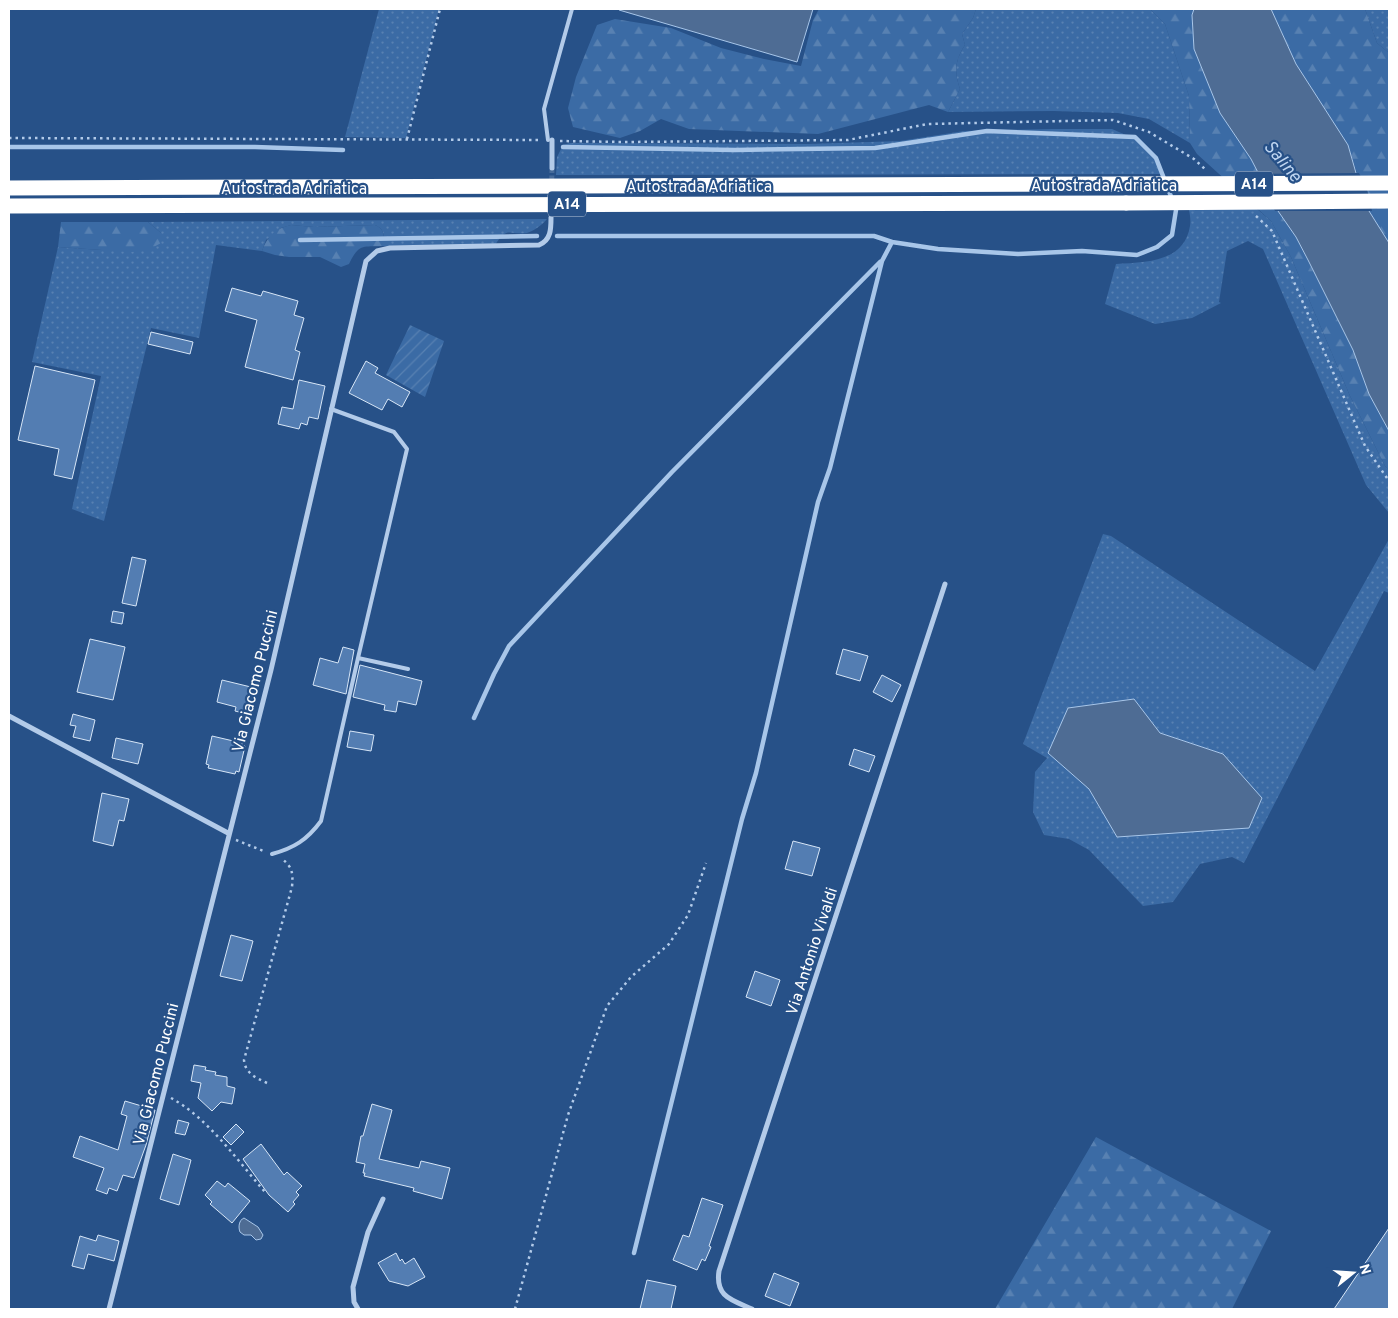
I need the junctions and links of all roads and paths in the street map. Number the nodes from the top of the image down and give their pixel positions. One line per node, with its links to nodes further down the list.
1 (440, 9): 3 (path)
2 (572, 9): 4 (lane)
3 (407, 139)
4 (550, 140): 5 (street)
5 (552, 168)
6 (1389, 183): 7 (highway, Autostrada Adriatica / A14, bridge)
7 (9, 188)
8 (1389, 201): 9 (highway, Autostrada Adriatica / A14, bridge)
9 (9, 206)
10 (551, 218): 11 (street, Via Giacomo Puccini)
11 (331, 409): 13 (lane); 16 (street, Via Giacomo Puccini)
12 (945, 584): 26 (street, Via Antonio Vivaldi)
13 (358, 658): 14 (lane); 17 (lane)
14 (408, 669)
15 (9, 716): 16 (street)
16 (228, 835): 17 (path); 20 (street, Via Giacomo Puccini)
17 (272, 854): 19 (path)
18 (706, 863): 25 (path)
19 (266, 1083)
20 (163, 1094): 21 (path); 23 (street, Via Giacomo Puccini)
21 (265, 1192)
22 (383, 1199): 24 (street)
23 (109, 1309)
24 (358, 1309)
25 (515, 1309)
26 (752, 1309)

